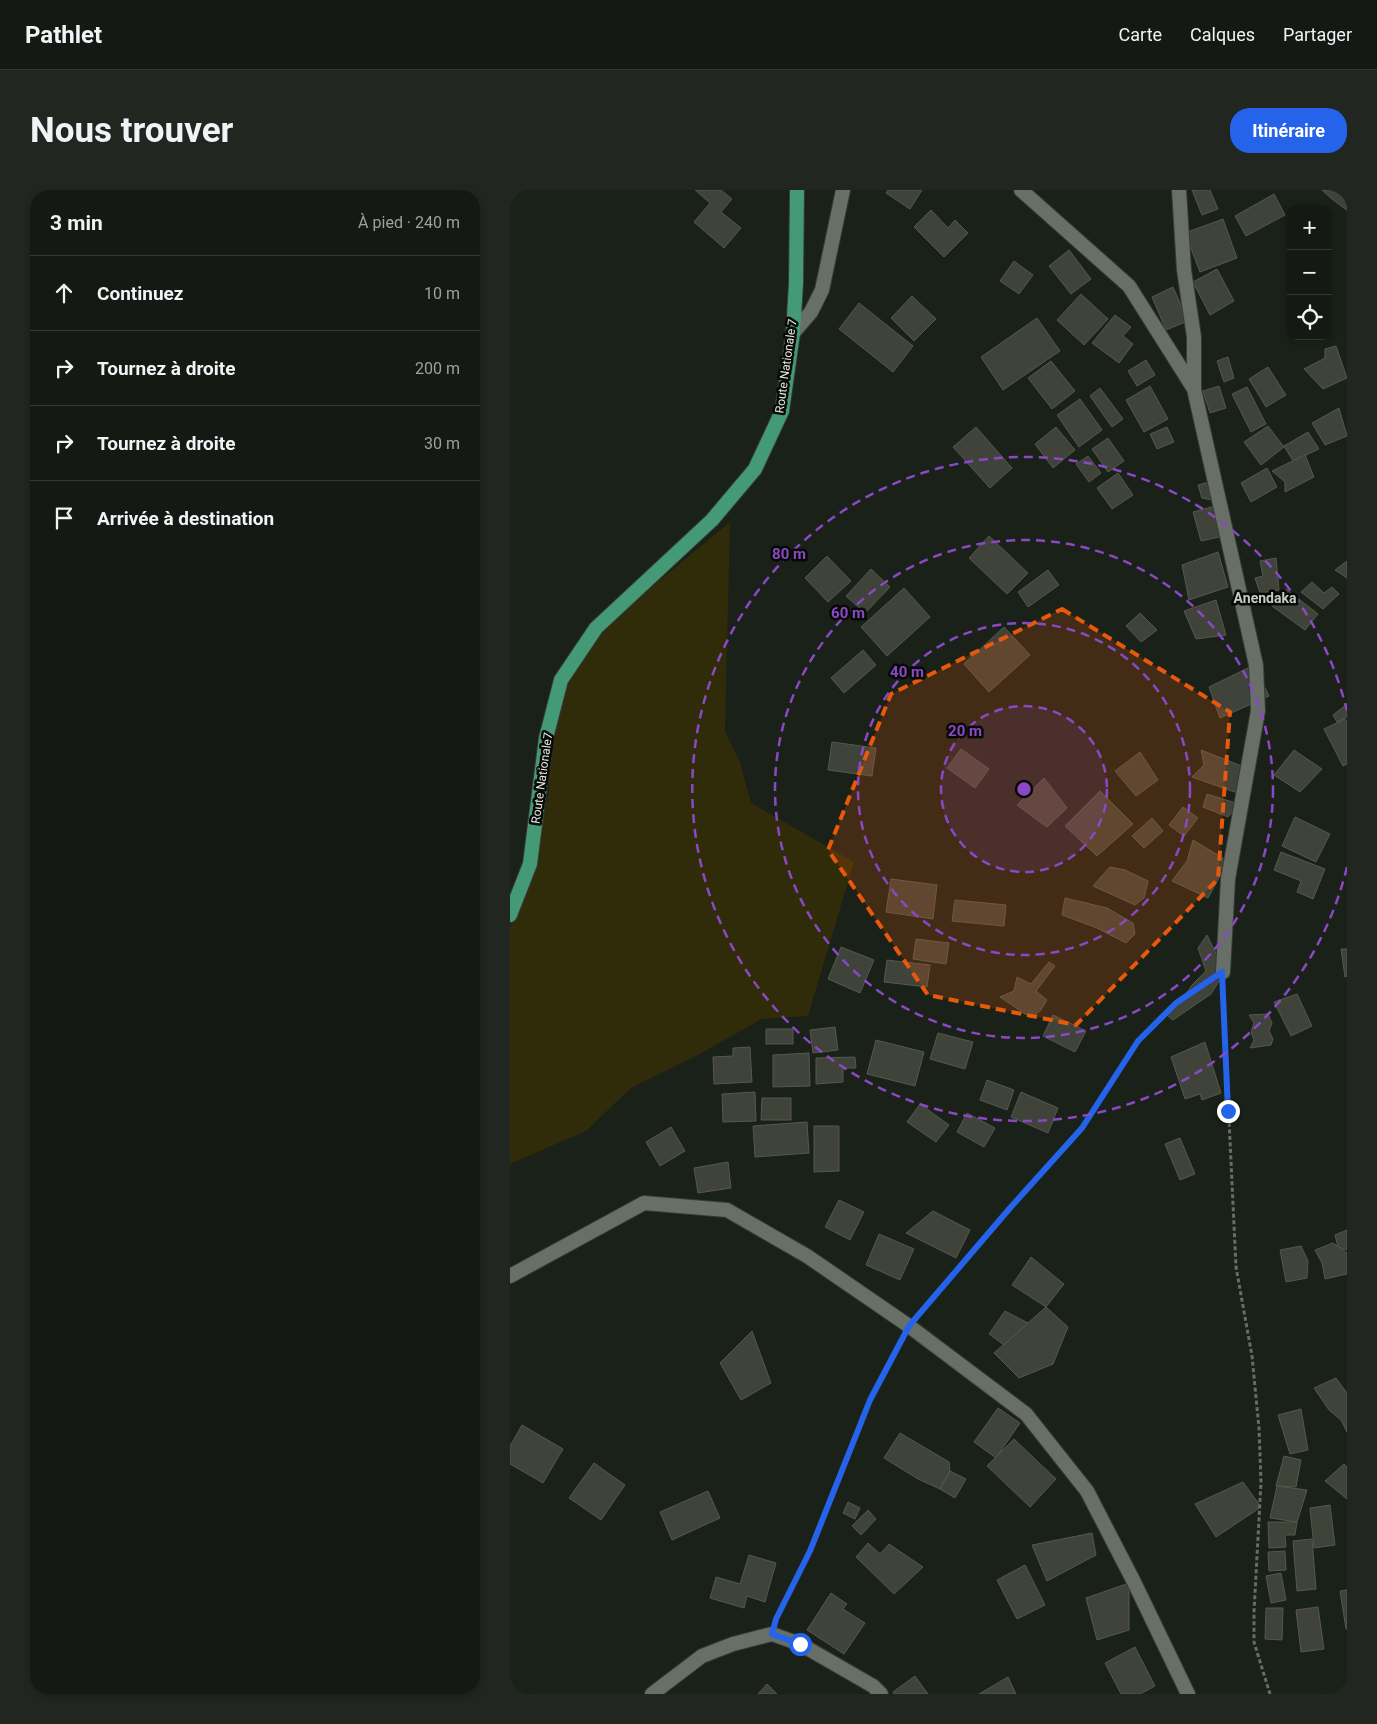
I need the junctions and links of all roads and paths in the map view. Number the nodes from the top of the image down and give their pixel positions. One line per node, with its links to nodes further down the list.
1 (797, 190): 5 (main road, Route Nationale 7)
2 (843, 190): 5 (street)
3 (1020, 190): 6 (street)
4 (1179, 190): 6 (street)
5 (793, 333): 7 (main road, Route Nationale 7)
6 (1194, 389): 9 (street)
7 (712, 520): 8 (main road, Route Nationale7)
8 (510, 915)
9 (1222, 972): 11 (path); 16 (path)
10 (510, 1276): 11 (street)
11 (909, 1326): 12 (path); 15 (street)
12 (772, 1634): 13 (street); 14 (street)
13 (652, 1694)
14 (881, 1694)
15 (1188, 1694)
16 (1270, 1694)

